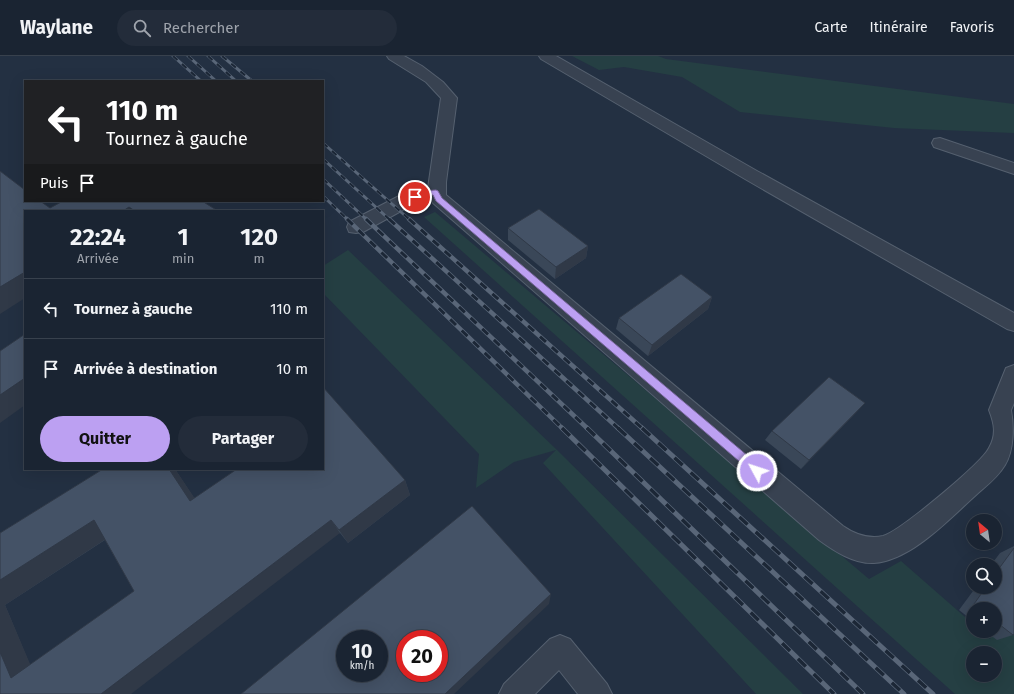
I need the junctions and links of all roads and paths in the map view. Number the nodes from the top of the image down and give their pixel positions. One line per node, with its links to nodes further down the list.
1 (394, 56): 5 (lane)
2 (546, 56): 7 (lane)
3 (940, 143): 4 (lane)
4 (1014, 169)
5 (436, 193): 6 (lane); 9 (lane)
6 (356, 227)
7 (1014, 323)
8 (1014, 374): 9 (lane)
9 (1010, 428)
10 (514, 694): 11 (lane)
11 (597, 694)

